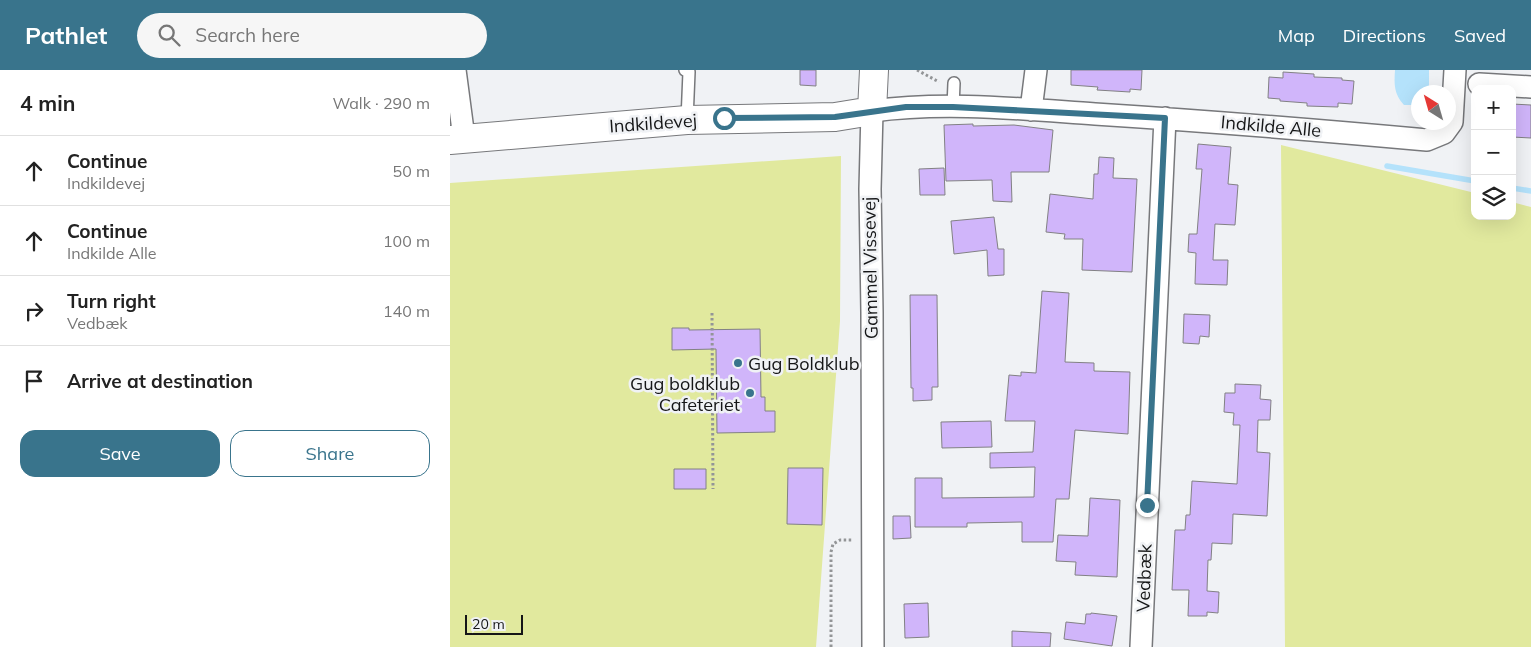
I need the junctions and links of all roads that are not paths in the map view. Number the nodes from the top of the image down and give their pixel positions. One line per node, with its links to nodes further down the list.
1 (455, 70): 12 (street, Indkildevej)
2 (874, 70): 9 (street, Gammel Vissevej)
3 (1036, 70): 8 (street)
4 (1455, 70): 10 (street, Indkilde Alle)
5 (688, 71): 11 (lane)
6 (1479, 81): 7 (street)
7 (1531, 88)
8 (1032, 110): 9 (street, Indkilde Alle); 10 (street, Indkilde Alle)
9 (872, 111): 11 (street, Indkildevej); 13 (street, Gammel Vissevej)
10 (1165, 118): 14 (street, Vedbæk)
11 (687, 120): 12 (street, Indkildevej)
12 (457, 139)
13 (873, 647)
14 (1141, 647)

